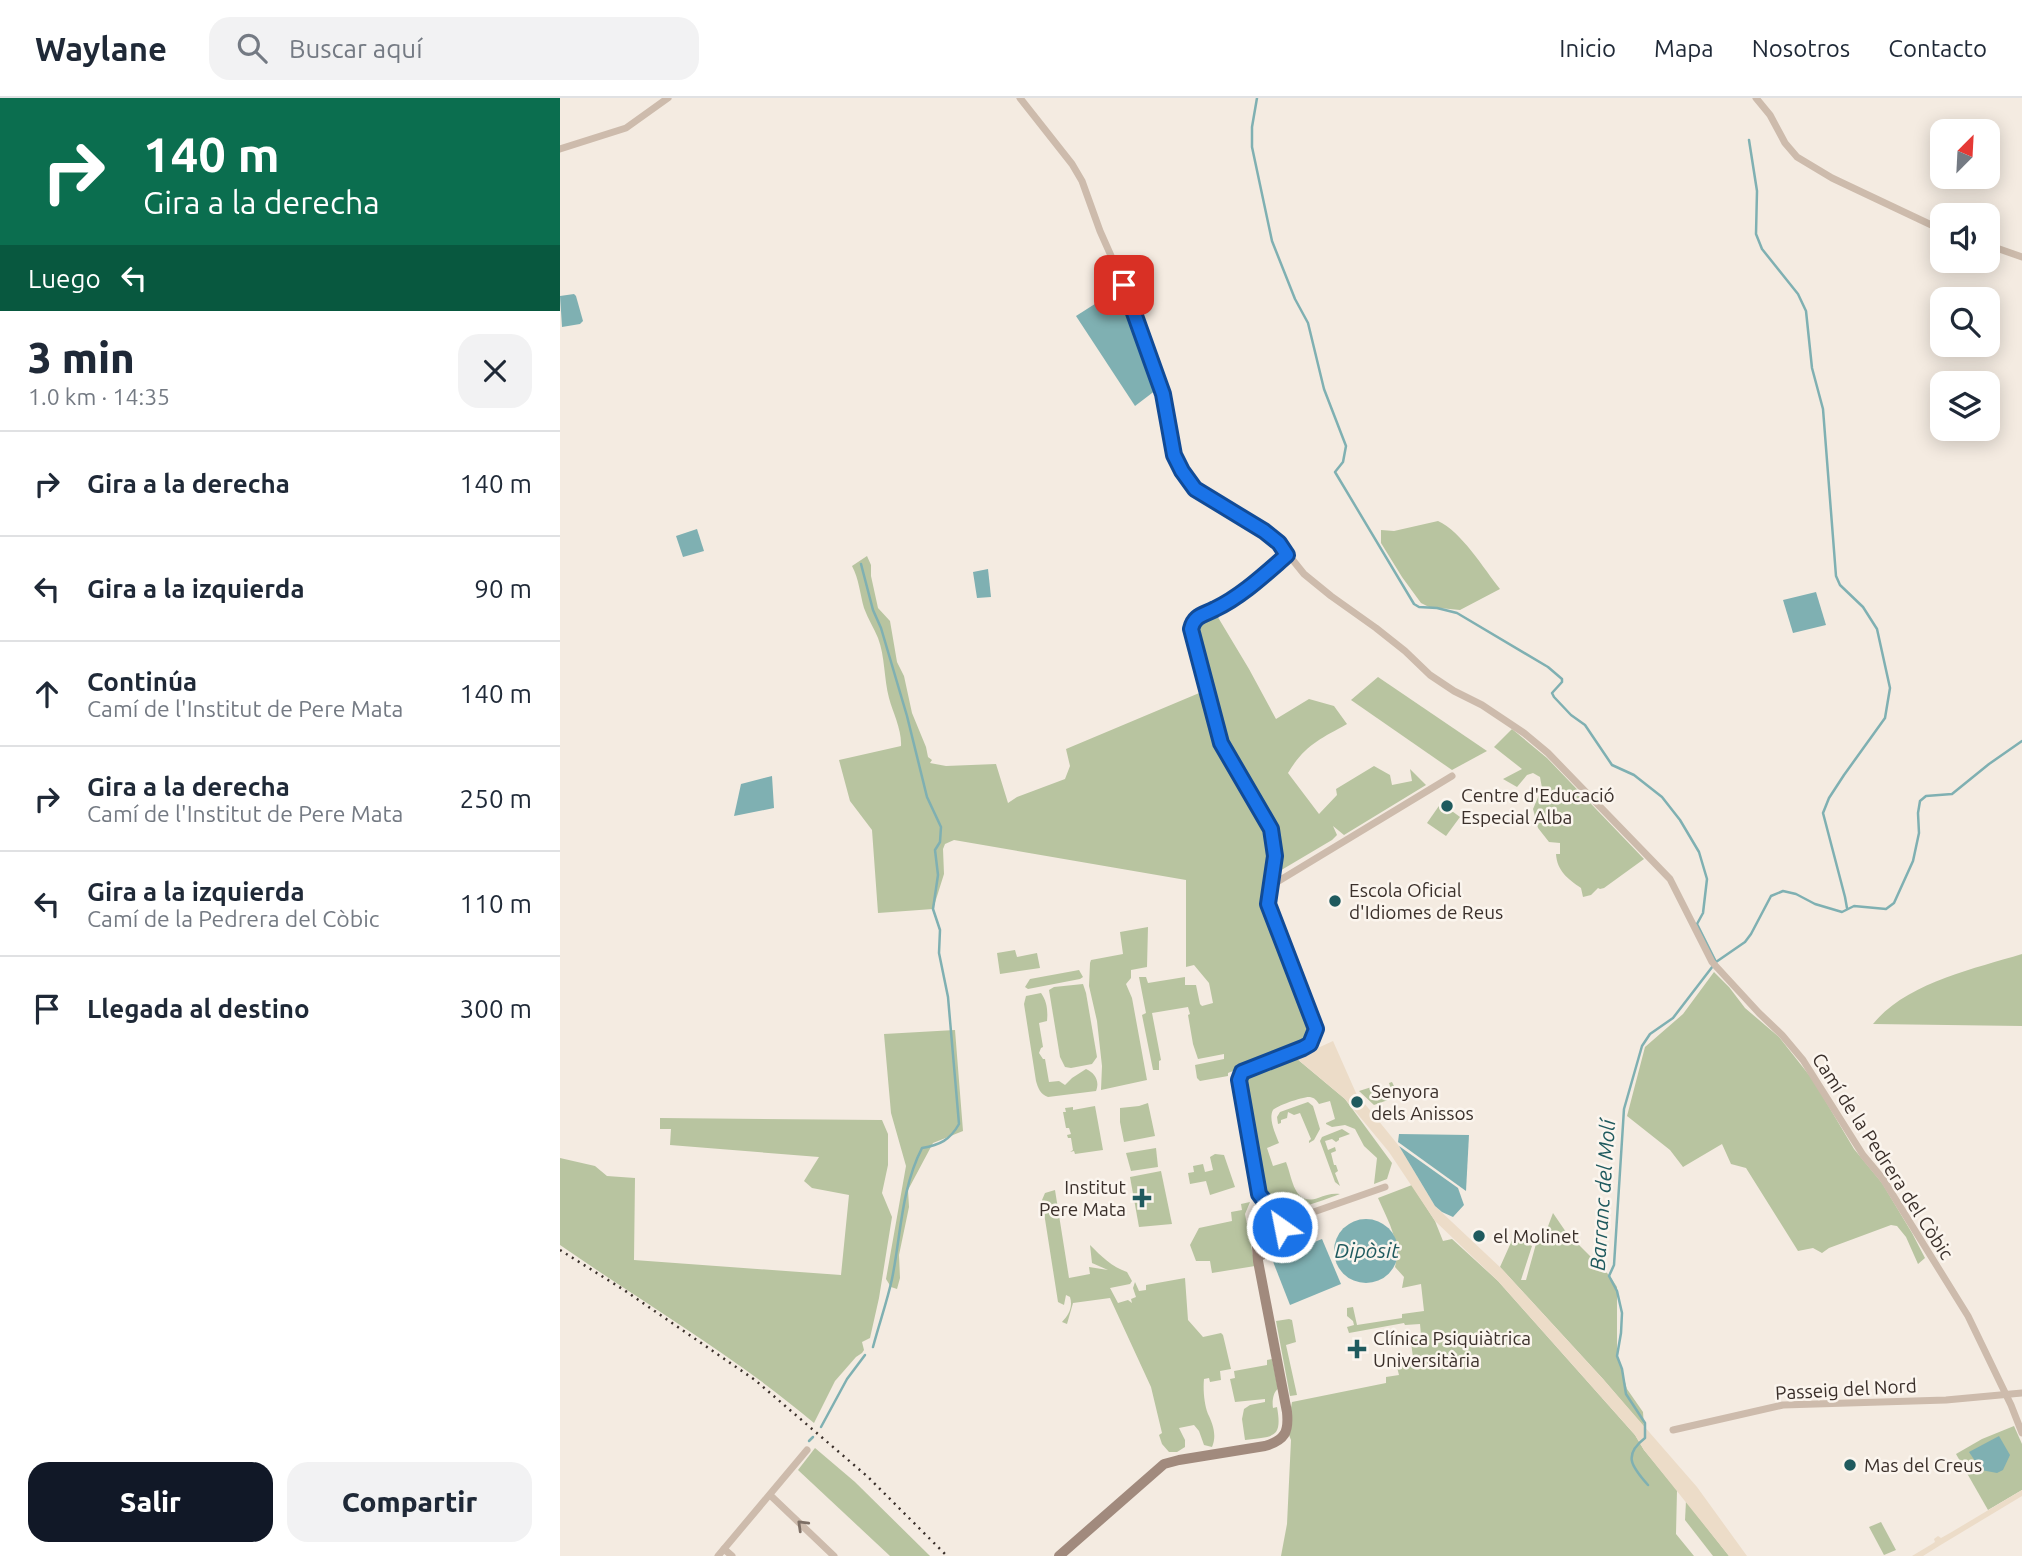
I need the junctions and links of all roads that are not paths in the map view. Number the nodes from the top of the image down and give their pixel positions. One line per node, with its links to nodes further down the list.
1 (668, 98): 4 (street)
2 (1020, 98): 8 (street, Camí de la Pedrera del Còbic)
3 (1756, 98): 5 (street)
4 (560, 149)
5 (1930, 224)
6 (2000, 249): 7 (street)
7 (2022, 257)
8 (1287, 555): 10 (street); 22 (street, Camí de la Pedrera del Còbic)
9 (1452, 776): 10 (street)
10 (1272, 885): 12 (street)
11 (1385, 1187): 15 (street)
12 (1259, 1194): 13 (street); 16 (street)
13 (1272, 1208): 14 (street); 16 (street)
14 (1281, 1214): 15 (street); 17 (street)
15 (1305, 1215): 17 (street)
16 (1257, 1216): 18 (street)
17 (1281, 1229): 19 (street)
18 (1259, 1230): 19 (street); 20 (street)
19 (1270, 1235): 20 (street)
20 (1260, 1266): 31 (street)
21 (2022, 1393): 22 (street, Passeig del Nord)
22 (2006, 1394): 23 (street, Passeig del Nord); 24 (street, Camí de la Pedrera del Còbic)
23 (1673, 1430)
24 (2022, 1433)
25 (807, 1450): 26 (street)
26 (770, 1495): 27 (street); 30 (street, one-way to 26)
27 (724, 1549): 28 (street); 29 (street)
28 (718, 1556)
29 (732, 1556)
30 (834, 1556)
31 (1059, 1556)

